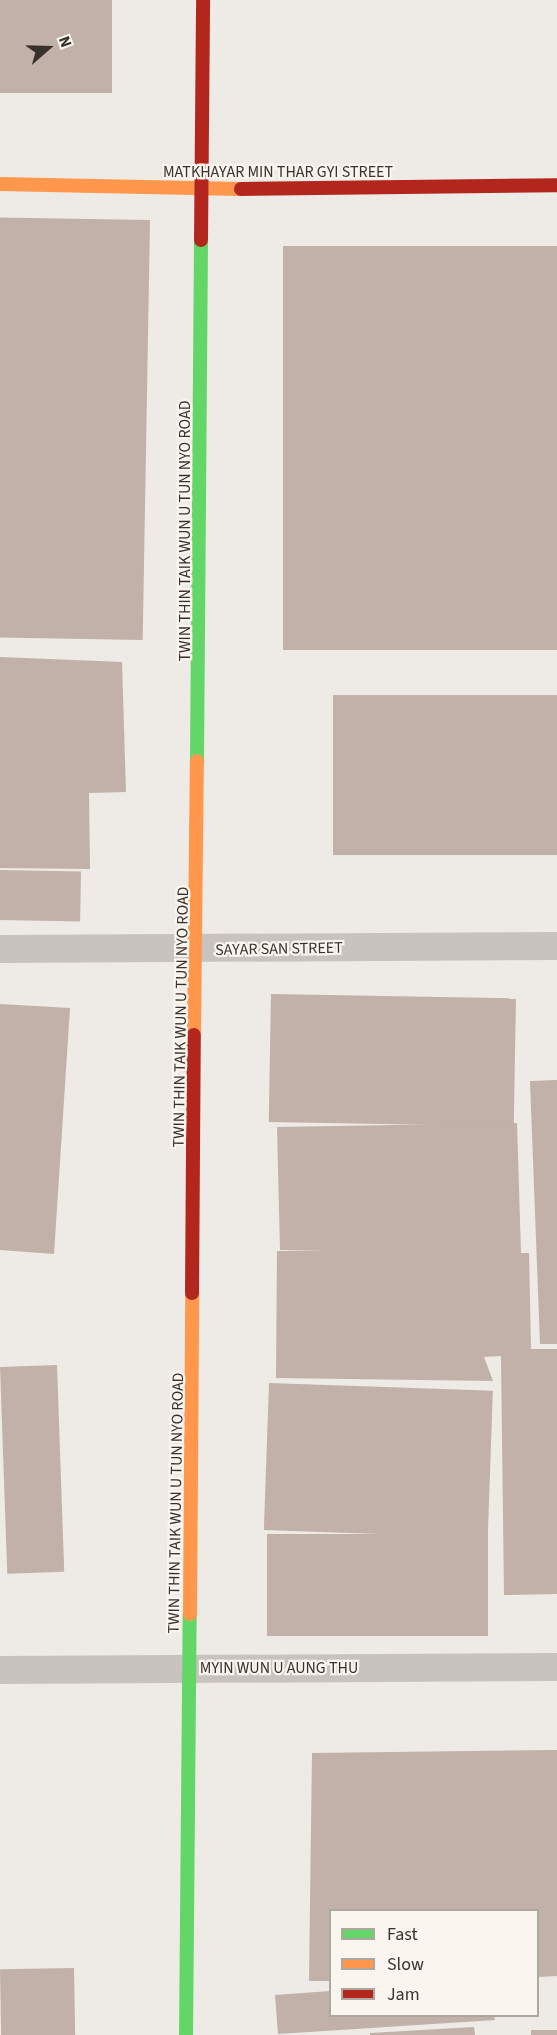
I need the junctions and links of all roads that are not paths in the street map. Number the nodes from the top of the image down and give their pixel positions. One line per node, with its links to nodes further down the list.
1 (203, 0): 4 (street, TWIN THIN TAIK WUN U TUN NYO ROAD)
2 (0, 184): 4 (street, MATKHAYAR MIN THAR GYI STREET)
3 (557, 185): 4 (street, MATKHAYAR MIN THAR GYI STREET)
4 (204, 190): 7 (street, TWIN THIN TAIK WUN U TUN NYO ROAD)
5 (557, 946): 7 (street, SAYAR SAN STREET)
6 (0, 949): 7 (street, SAYAR SAN STREET)
7 (198, 950): 9 (street, TWIN THIN TAIK WUN U TUN NYO ROAD)
8 (557, 1667): 9 (street, MYIN WUN U AUNG THU)
9 (190, 1669): 10 (street, MYIN WUN U AUNG THU); 11 (street, TWIN THIN TAIK WUN U TUN NYO ROAD)
10 (0, 1670)
11 (186, 2035)

